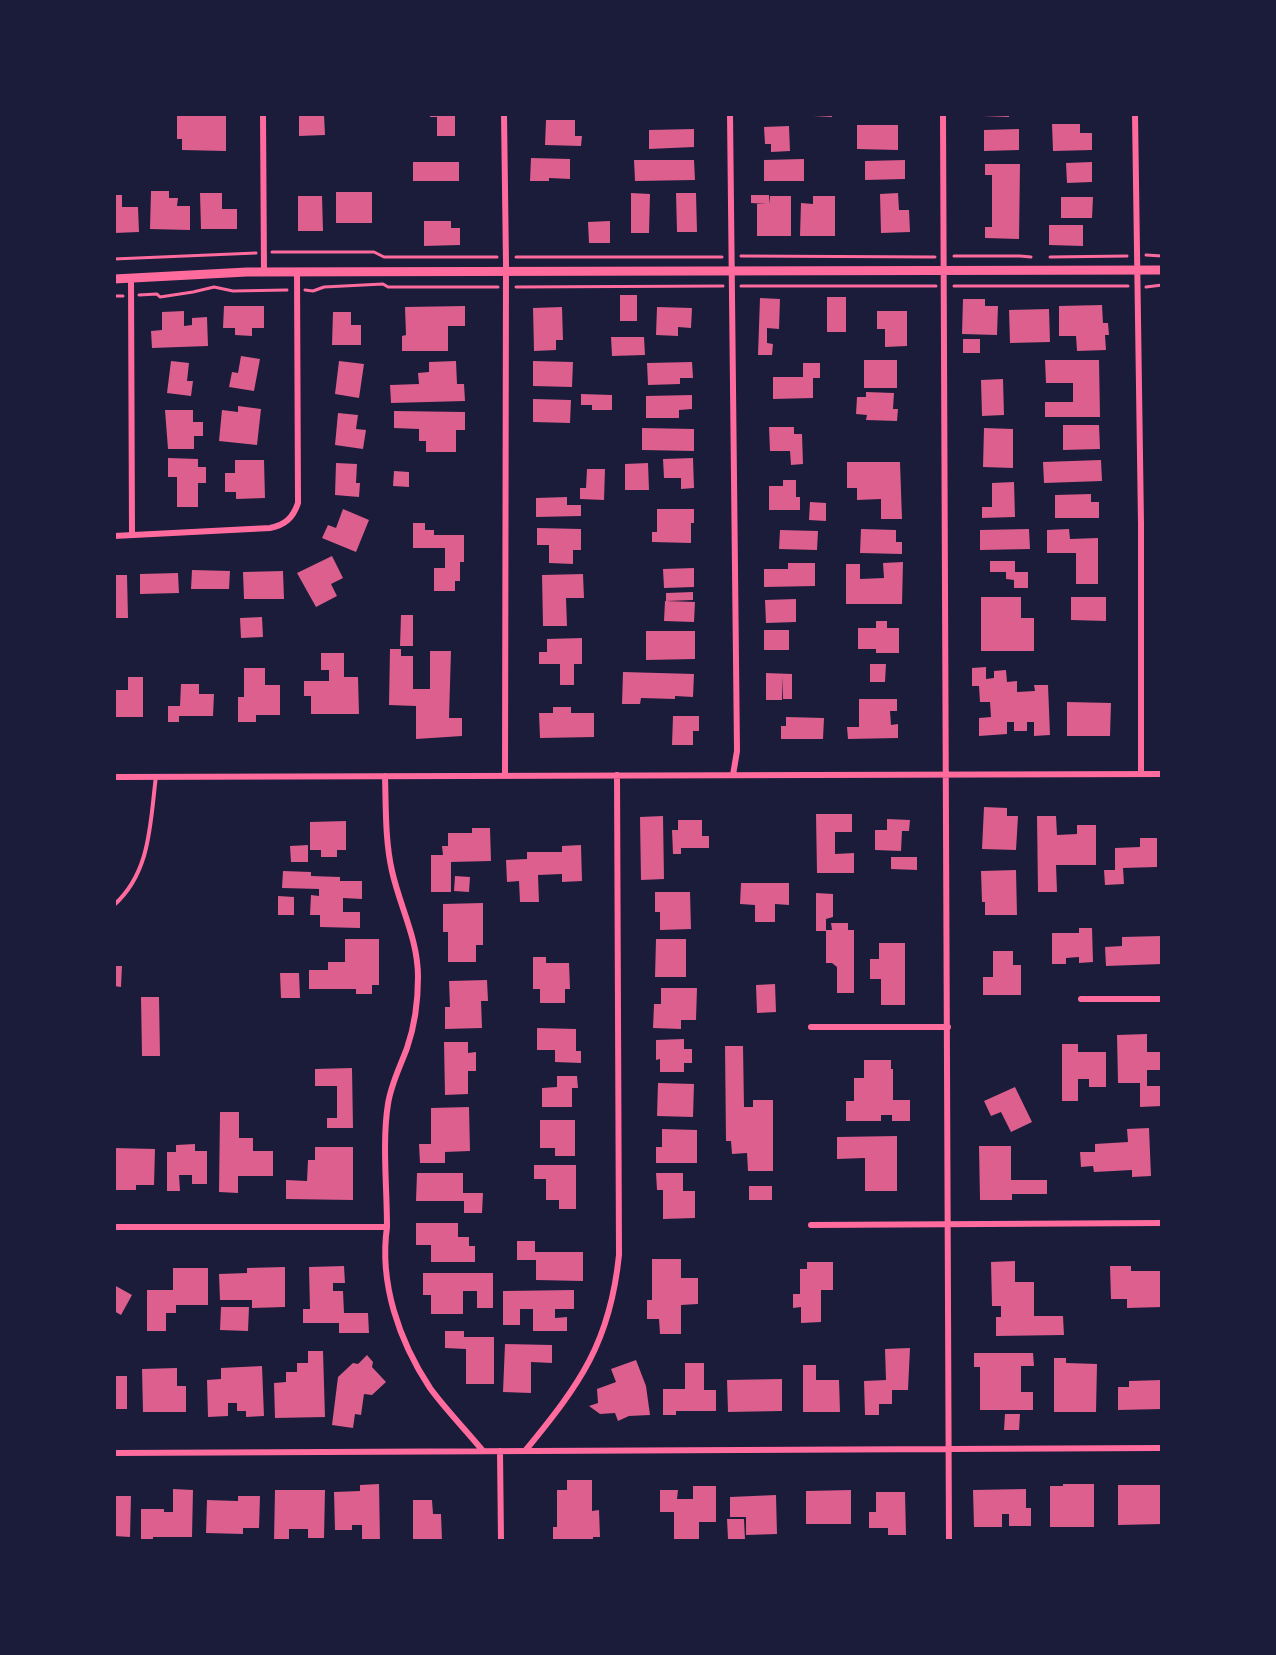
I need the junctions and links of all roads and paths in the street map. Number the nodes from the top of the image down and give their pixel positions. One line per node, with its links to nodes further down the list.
1 (263, 114): 6 (street)
2 (504, 114): 9 (street)
3 (730, 114): 10 (street)
4 (943, 114): 11 (street)
5 (1135, 114): 7 (street)
6 (264, 252): 9 (path); 12 (path); 17 (street)
7 (1138, 256): 8 (path); 11 (path); 13 (street)
8 (1162, 256)
9 (506, 257): 10 (path); 19 (street)
10 (732, 257): 11 (path); 15 (street)
11 (944, 257): 16 (street)
12 (114, 259)
13 (1138, 270): 14 (street); 16 (street); 26 (street)
14 (1162, 270)
15 (732, 271): 16 (street); 19 (street); 23 (street)
16 (944, 271): 24 (street)
17 (264, 272): 18 (street); 20 (street)
18 (297, 272): 19 (street); 27 (street)
19 (506, 272): 25 (street)
20 (131, 278): 21 (street); 28 (street)
21 (114, 279)
22 (1162, 285): 26 (path)
23 (732, 286): 24 (path); 25 (path); 36 (street)
24 (944, 286): 26 (path); 32 (street)
25 (506, 287): 27 (path); 39 (street)
26 (1138, 287): 33 (street)
27 (297, 290): 28 (path); 30 (street)
28 (131, 295): 29 (path); 30 (street)
29 (114, 296)
30 (132, 535): 31 (street)
31 (114, 536)
32 (945, 774): 33 (street); 36 (street); 45 (street)
33 (1141, 774): 34 (street)
34 (1162, 774)
35 (617, 775): 36 (street); 39 (street); 55 (street)
36 (733, 775)
37 (156, 776): 38 (street); 40 (street); 41 (lane)
38 (385, 776): 39 (street); 50 (street)
39 (505, 776)
40 (114, 777)
41 (114, 905)
42 (1081, 999): 43 (street)
43 (1162, 999)
44 (811, 1027): 45 (street)
45 (948, 1027): 47 (street)
46 (1162, 1223): 47 (street)
47 (948, 1224): 48 (street); 52 (street)
48 (811, 1225)
49 (114, 1227): 50 (street)
50 (387, 1227): 53 (street)
51 (1160, 1448): 52 (street)
52 (949, 1449): 55 (street); 58 (street)
53 (483, 1451): 54 (street); 56 (street)
54 (500, 1451): 55 (street); 57 (street)
55 (525, 1451)
56 (114, 1454)
57 (501, 1541)
58 (949, 1541)

